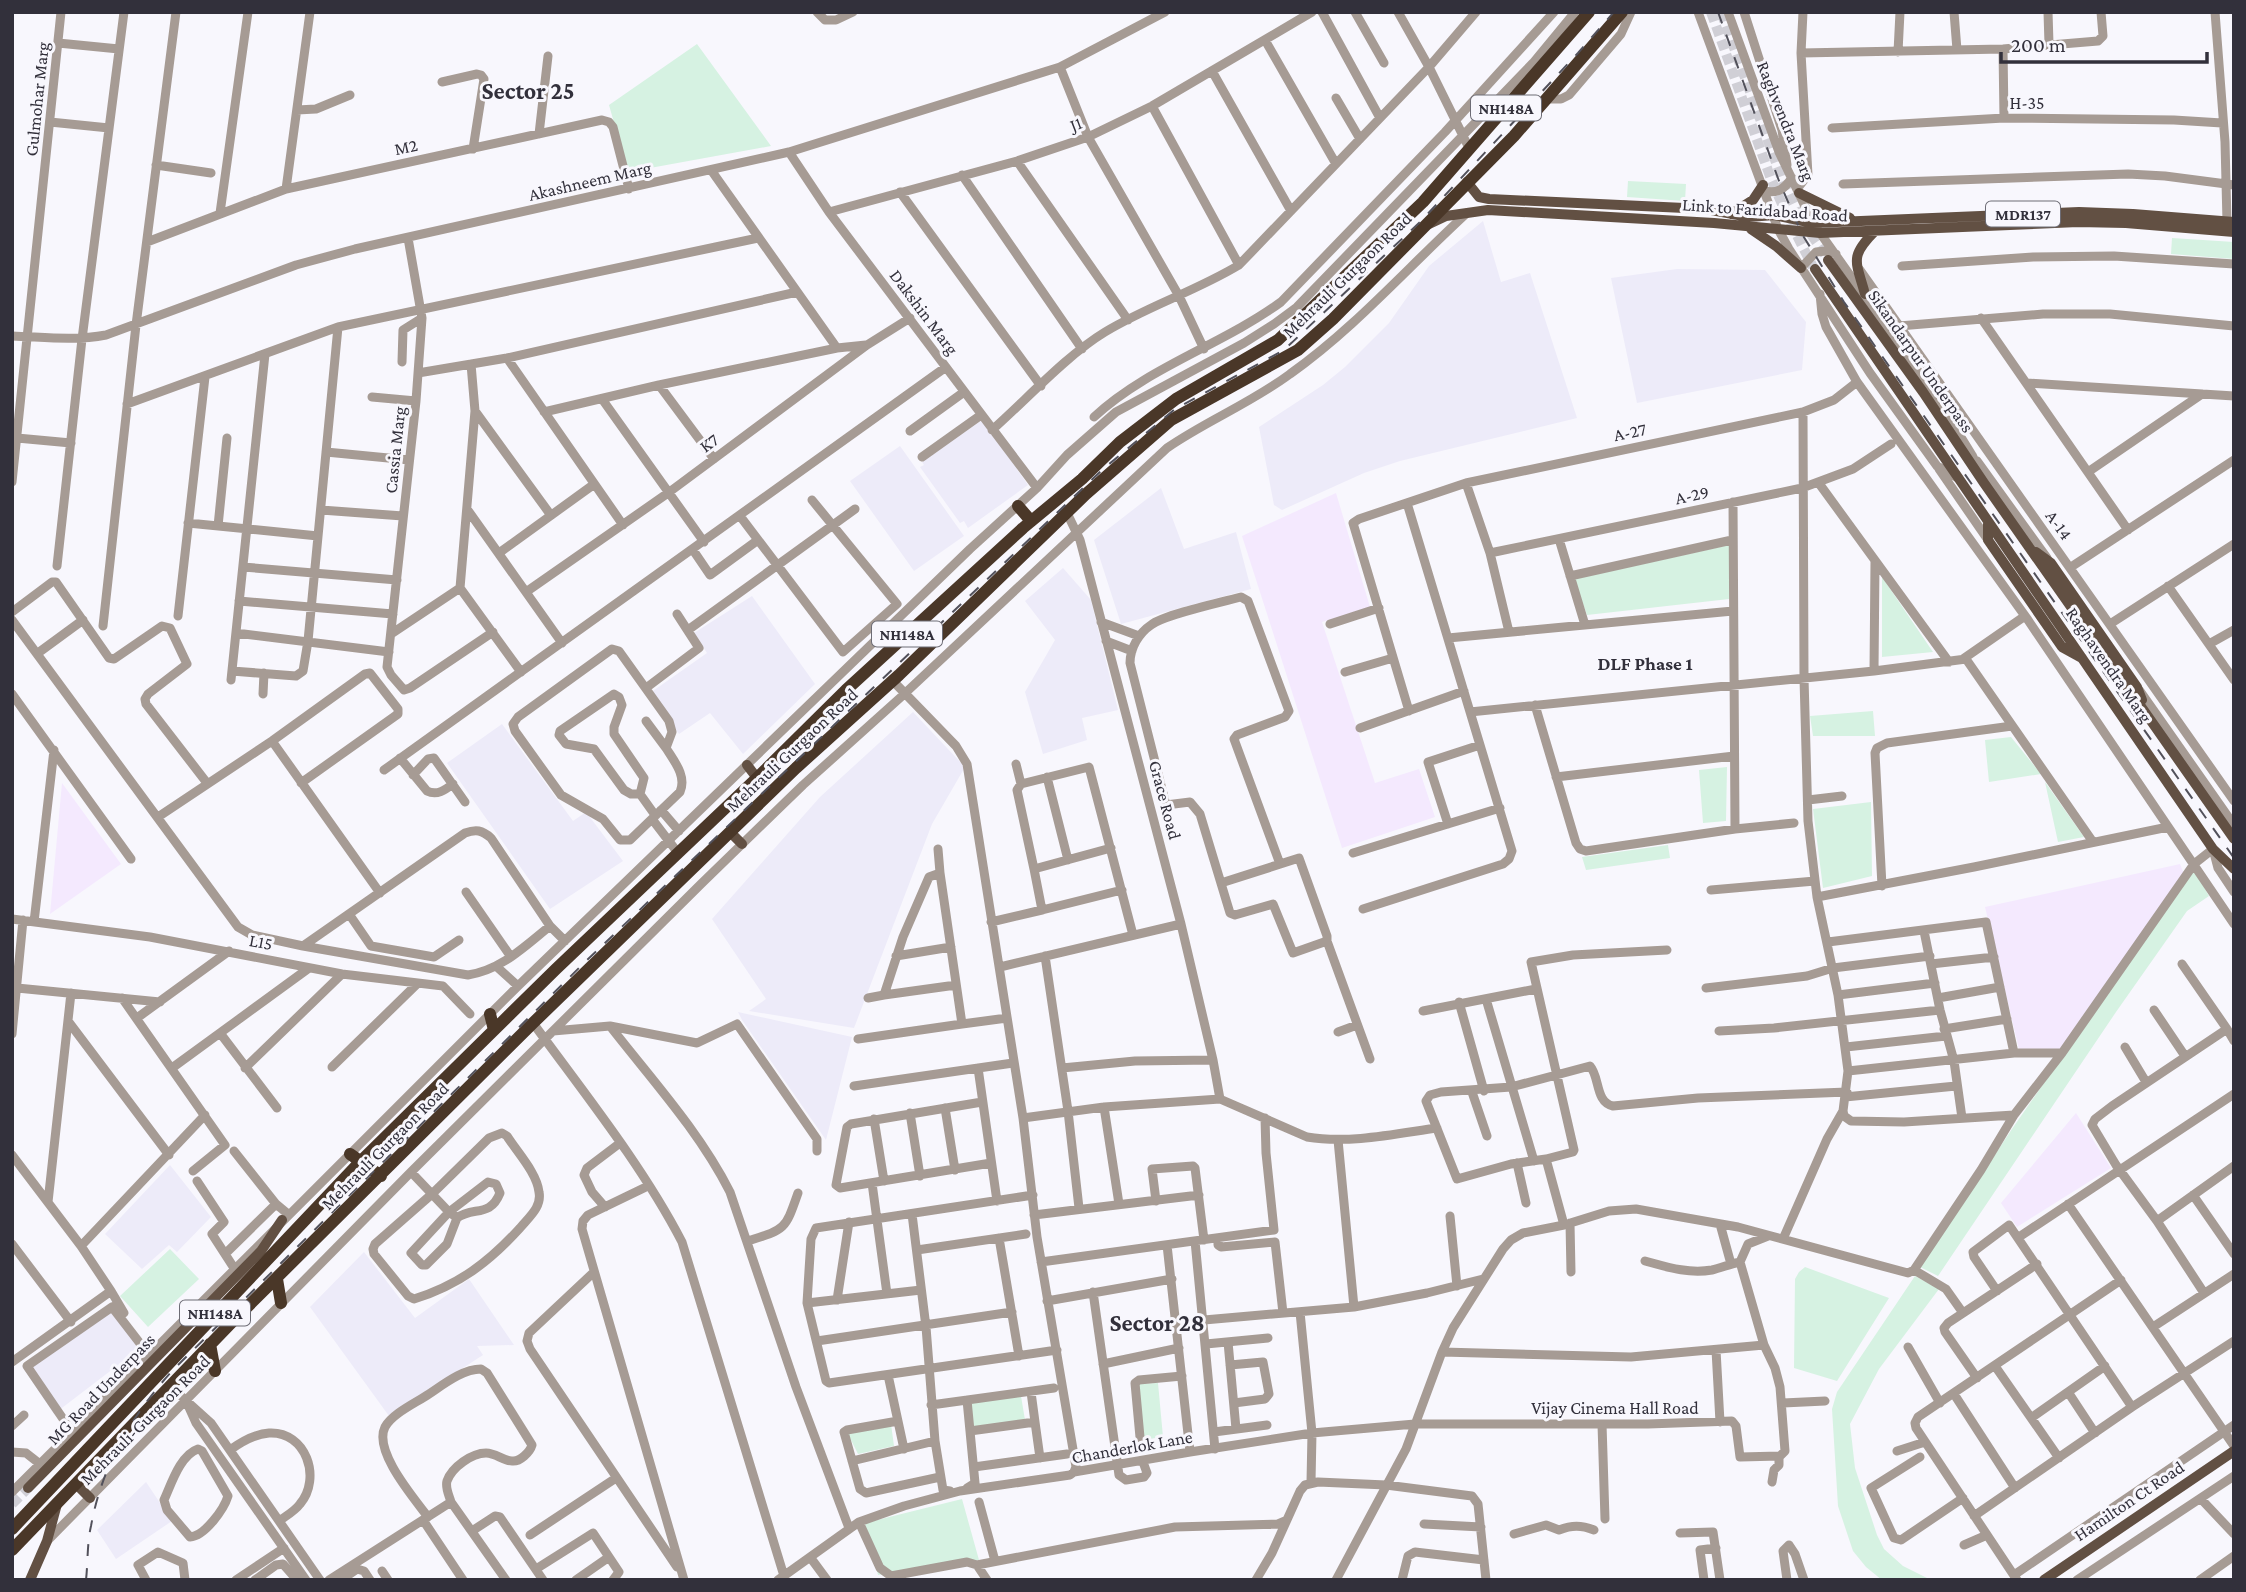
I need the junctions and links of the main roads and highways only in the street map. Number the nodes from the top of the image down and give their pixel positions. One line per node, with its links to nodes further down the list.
1 (1588, 12): 20 (highway, Mehrauli Gurgaon Road / NH148A)
2 (1622, 12): 3 (highway, Mehrauli Gurgaon Road / NH148A)
3 (1467, 182): 6 (main road, Link to Faridabad Road); 9 (highway, Mehrauli Gurgaon Road / NH148A)
4 (1763, 188): 6 (main road)
5 (1798, 191): 7 (main road)
6 (1731, 214): 7 (main road, Link to Faridabad Road / MDR137)
7 (1861, 222): 8 (main road, Link to Faridabad Road / MDR137)
8 (2231, 222)
9 (1423, 227): 10 (main road, Link to Faridabad Road); 24 (highway, Mehrauli Gurgaon Road / NH148A)
10 (1749, 228): 11 (main road, Link to Faridabad Road / MDR137); 14 (main road)
11 (1875, 231): 12 (main road, Link to Faridabad Road / MDR137); 16 (main road)
12 (2234, 232)
13 (1832, 257): 18 (main road, Sikandarpur Underpass)
14 (1801, 268)
15 (1815, 269): 17 (main road, Sikandarpur Underpass)
16 (1865, 294)
17 (1958, 478): 21 (main road, Raghavendra Marg)
18 (1984, 483): 22 (main road, Raghavendra Marg)
19 (1018, 506): 20 (highway)
20 (1031, 520): 23 (highway, Mehrauli Gurgaon Road / NH148A)
21 (1989, 523): 25 (main road, Raghavendra Marg); 25 (main road)
22 (2026, 543): 26 (main road, Raghavendra Marg); 26 (main road)
23 (979, 569): 24 (highway); 28 (highway, Mehrauli Gurgaon Road / NH148A)
24 (992, 583): 29 (highway, Mehrauli Gurgaon Road / NH148A)
25 (2085, 660): 32 (main road, Raghavendra Marg)
26 (2146, 713): 30 (main road, Raghavendra Marg)
27 (747, 765): 28 (main road)
28 (757, 778): 34 (highway, Mehrauli Gurgaon Road / NH148A)
29 (730, 832): 31 (main road); 36 (highway, Mehrauli Gurgaon Road / NH148A)
30 (2233, 839)
31 (742, 844)
32 (2234, 869)
33 (490, 1014): 34 (highway)
34 (494, 1030): 35 (highway, Mehrauli Gurgaon Road / NH148A)
35 (421, 1102): 36 (highway); 37 (highway, Mehrauli Gurgaon Road / NH148A)
36 (437, 1118): 38 (highway, Mehrauli Gurgaon Road / NH148A)
37 (356, 1157): 38 (highway); 49 (highway, Mehrauli Gurgaon Road / NH148A)
38 (380, 1177): 40 (highway, Mehrauli Gurgaon Road / NH148A)
39 (285, 1217): 46 (main road, MG Road Underpass)
40 (277, 1279): 41 (highway); 42 (highway, Mehrauli Gurgaon Road / NH148A)
41 (281, 1303)
42 (210, 1344): 43 (highway); 45 (highway, Mehrauli Gurgaon Road / NH148A)
43 (215, 1371)
44 (2234, 1448): 52 (main road, Hamilton Ct Road)
45 (76, 1484): 47 (main road); 48 (highway, Mehrauli Gurgaon Road / NH148A)
46 (28, 1488)
47 (90, 1498)
48 (57, 1504): 50 (highway, Mehrauli Gurgaon Road / NH148A); 51 (main road)
49 (12, 1529)
50 (12, 1550)
51 (30, 1580)
52 (2044, 1580)

